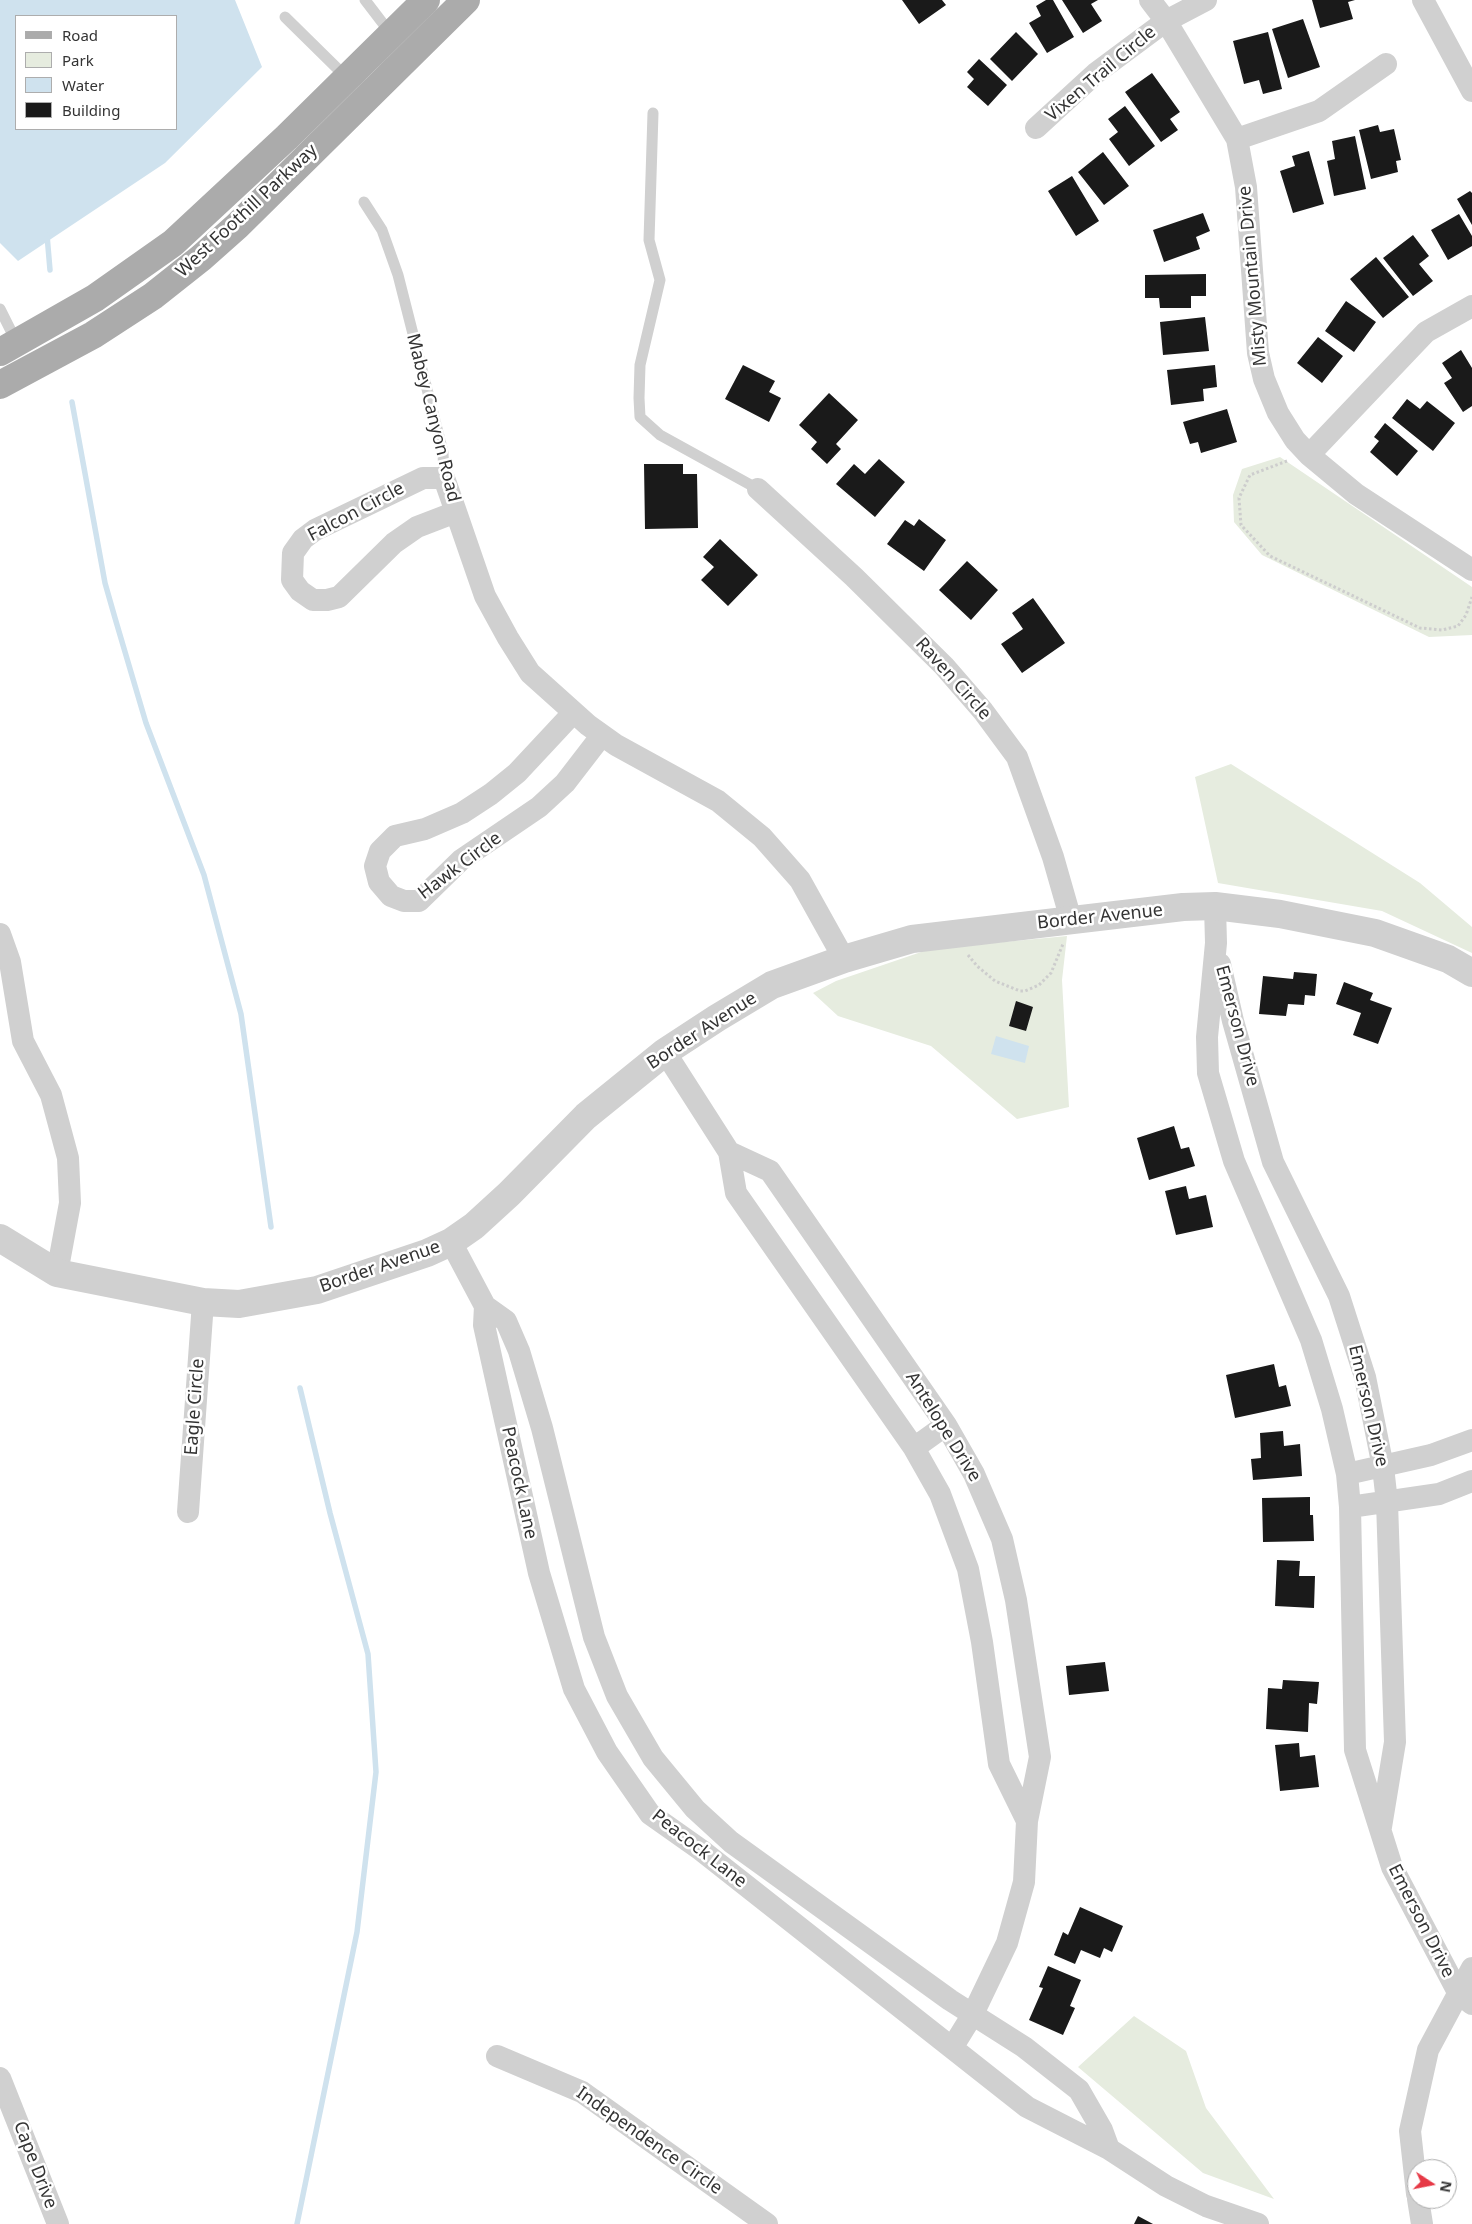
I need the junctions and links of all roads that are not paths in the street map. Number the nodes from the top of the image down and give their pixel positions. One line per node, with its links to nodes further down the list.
1 (365, 0): 9 (lane)
2 (426, 0): 9 (main road, West Foothill Parkway)
3 (466, 0): 17 (main road, West Foothill Parkway)
4 (1150, 0): 8 (street, Misty Mountain Drive)
5 (1206, 0): 8 (street, Vixen Trail Circle)
6 (1423, 0): 12 (street)
7 (285, 17): 11 (lane)
8 (1166, 21): 14 (street, Vixen Trail Circle); 15 (street, Misty Mountain Drive)
9 (391, 34): 11 (main road, West Foothill Parkway); 17 (main road)
10 (1386, 64): 15 (street)
11 (347, 78): 20 (main road, West Foothill Parkway)
12 (1472, 92)
13 (653, 113): 24 (lane)
14 (1036, 128)
15 (1237, 139): 22 (street, Misty Mountain Drive)
16 (364, 202): 23 (lane, Mabey Canyon Road)
17 (237, 226): 21 (main road, West Foothill Parkway)
18 (1472, 306): 22 (street)
19 (0, 309): 20 (lane)
20 (8, 348)
21 (0, 385)
22 (1299, 458): 26 (street, Misty Mountain Drive)
23 (444, 478): 25 (street, Mabey Canyon Road); 25 (street, Falcon Circle)
24 (758, 489): 30 (street, Raven Circle)
25 (456, 512): 27 (street, Mabey Canyon Road)
26 (1472, 570)
27 (573, 713): 28 (street, Mabey Canyon Road); 28 (street, Hawk Circle)
28 (602, 735): 33 (street, Mabey Canyon Road)
29 (1215, 906): 30 (street, Border Avenue); 32 (street, Emerson Drive); 34 (street, Border Avenue)
30 (1067, 931): 33 (street, Border Avenue)
31 (0, 934): 39 (street)
32 (1216, 943): 45 (street, Emerson Drive); 46 (street, Emerson Drive)
33 (844, 959): 35 (street, Border Avenue)
34 (1472, 973)
35 (665, 1052): 36 (street, Antelope Drive); 38 (street, Border Avenue)
36 (729, 1152): 42 (street, Antelope Drive); 44 (street, Antelope Drive)
37 (0, 1238): 39 (street, Border Avenue)
38 (451, 1242): 40 (street, Border Avenue); 41 (street, Peacock Lane)
39 (56, 1273): 40 (street, Border Avenue)
40 (203, 1302): 50 (street, Eagle Circle)
41 (485, 1306): 51 (street, Peacock Lane); 52 (street, Peacock Lane)
42 (946, 1425): 44 (street); 53 (street, Antelope Drive)
43 (1472, 1440): 45 (street)
44 (914, 1448): 53 (street, Antelope Drive)
45 (1383, 1467): 46 (street); 48 (street, Emerson Drive)
46 (1347, 1474): 49 (street, Emerson Drive)
47 (1472, 1481): 48 (street)
48 (1386, 1502): 49 (street); 54 (street, Emerson Drive)
49 (1350, 1507): 54 (street, Emerson Drive)
50 (188, 1512)
51 (593, 1634): 52 (street); 57 (street, Peacock Lane)
52 (560, 1641): 58 (street, Peacock Lane)
53 (1026, 1821): 57 (street, Antelope Drive)
54 (1380, 1833): 56 (street, Emerson Drive)
55 (1472, 1968): 56 (street)
56 (1466, 1999): 63 (street)
57 (973, 2014): 58 (street, Antelope Drive); 62 (street, Peacock Lane)
58 (952, 2048): 62 (street, Peacock Lane)
59 (498, 2056): 66 (street, Independence Circle)
60 (0, 2078): 61 (street, Cape Drive)
61 (9, 2125): 65 (street, Cape Drive)
62 (1109, 2149): 67 (street, Peacock Lane)
63 (1413, 2159)
64 (1420, 2209): 68 (street)
65 (58, 2224)
66 (767, 2224)
67 (1258, 2224)
68 (1422, 2224)

